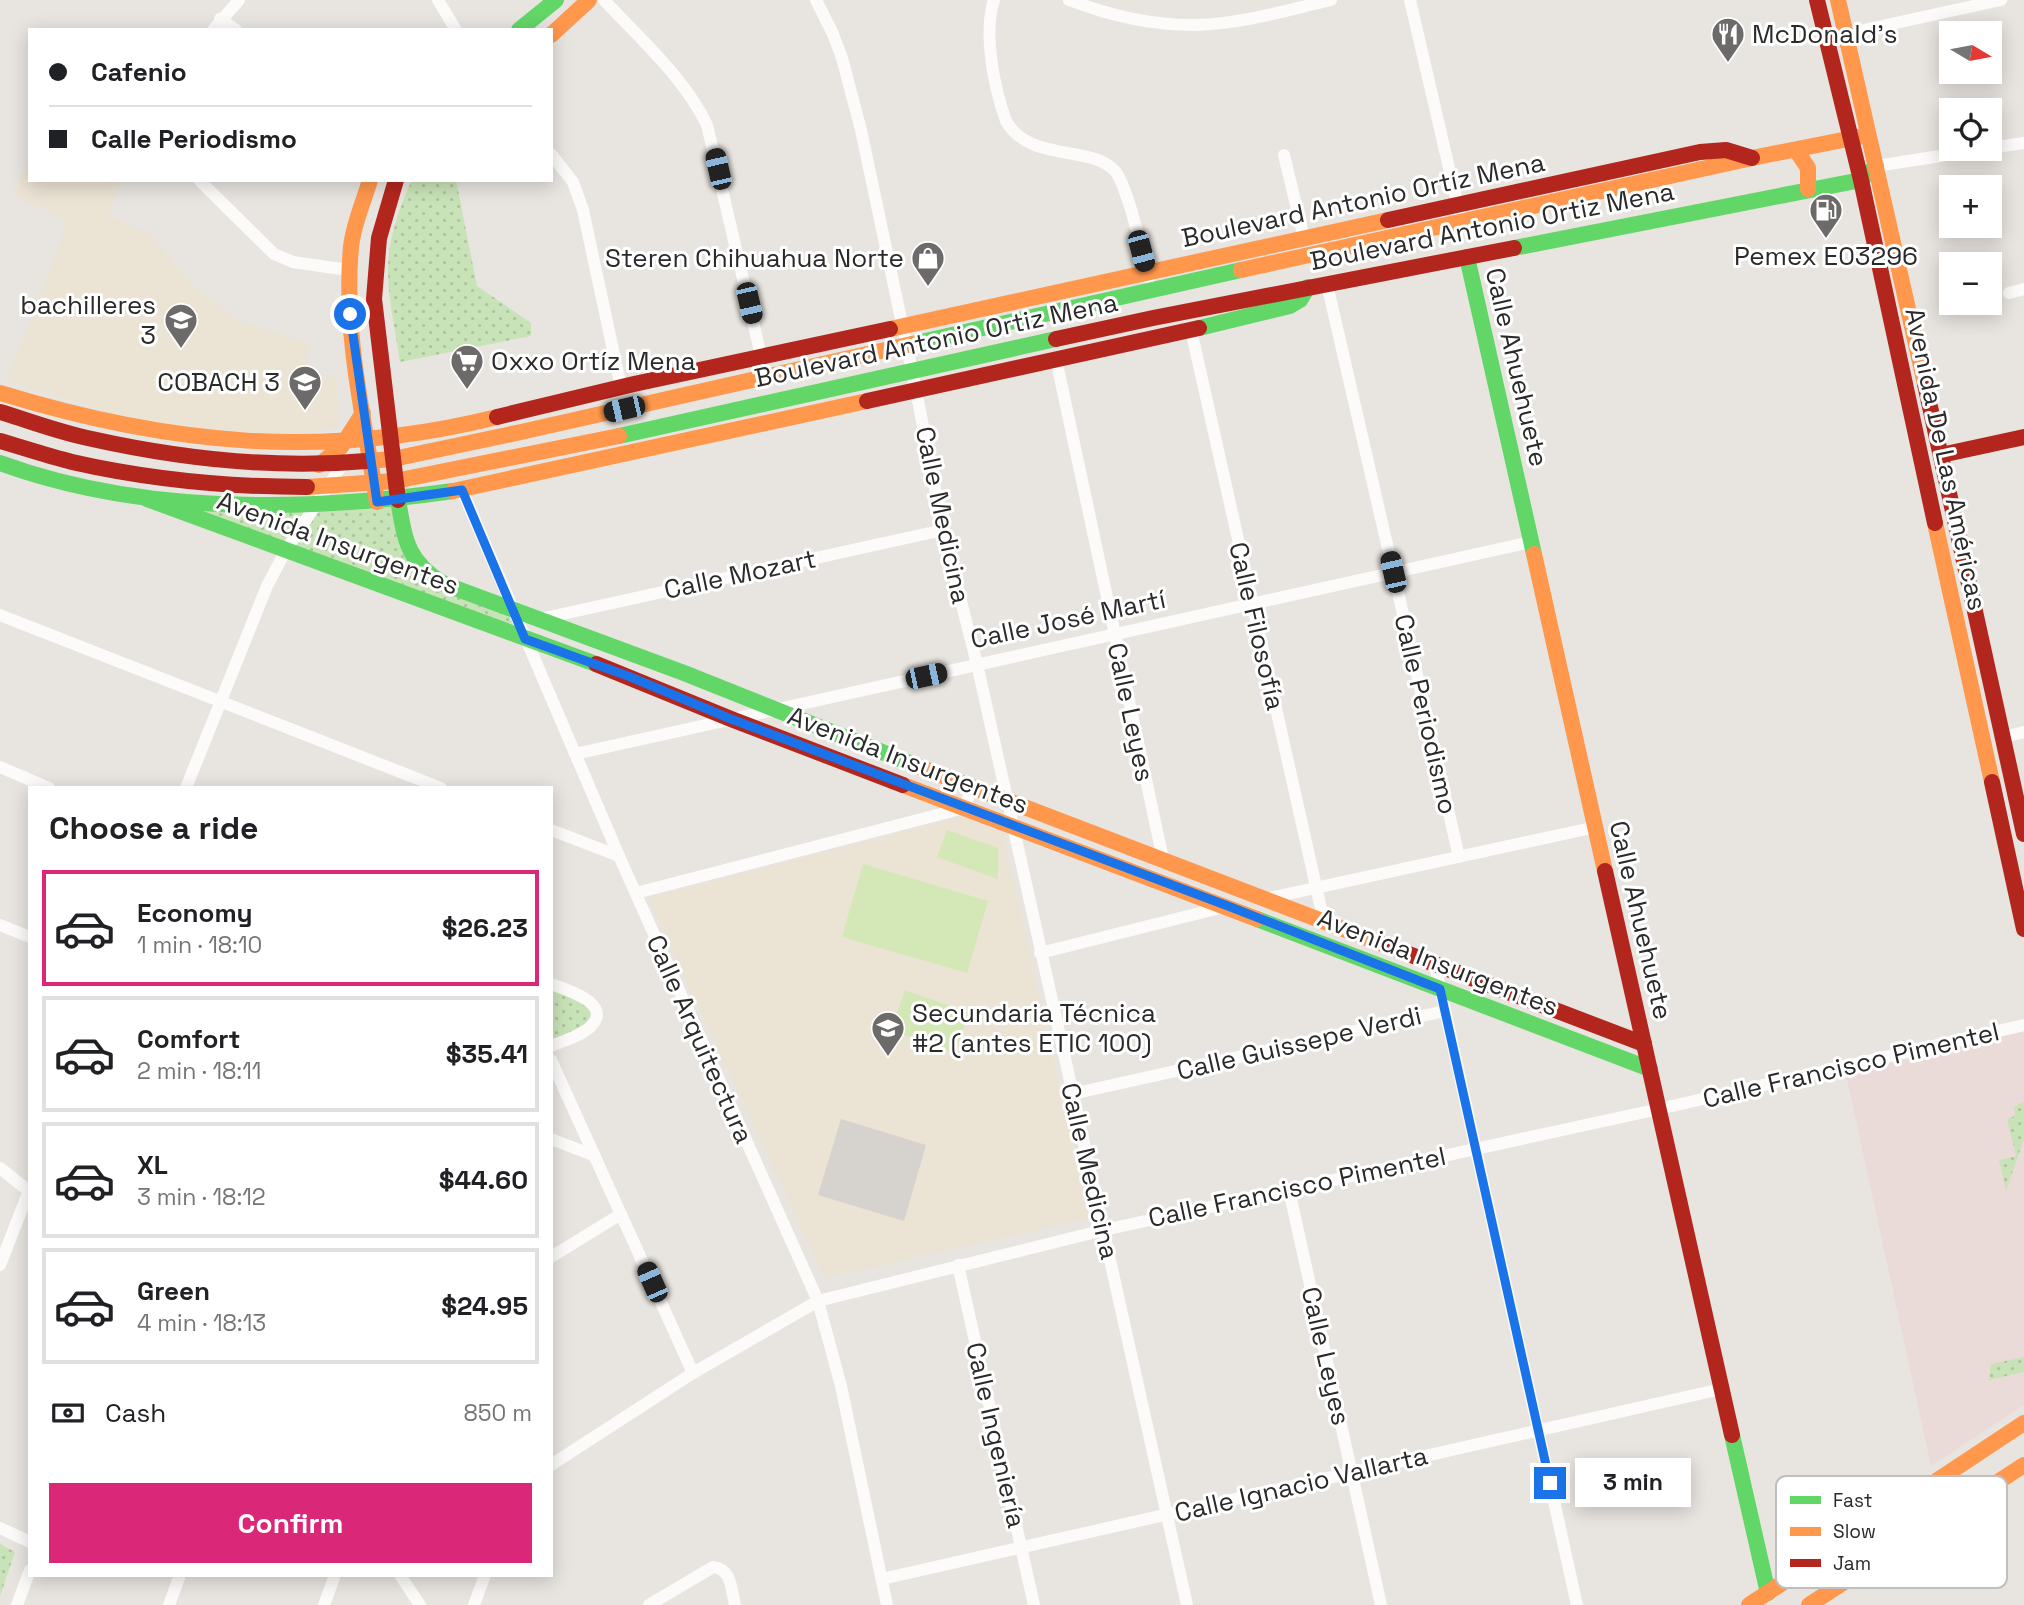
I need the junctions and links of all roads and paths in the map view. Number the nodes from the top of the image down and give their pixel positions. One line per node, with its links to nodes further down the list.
1 (239, 0): 14 (street)
2 (438, 0): 15 (street)
3 (556, 0): 16 (street)
4 (589, 0): 17 (street)
5 (604, 0): 49 (street)
6 (816, 0): 46 (street, Calle Medicina)
7 (994, 0): 40 (street)
8 (1069, 0): 9 (street)
9 (1331, 0)
10 (1410, 0): 35 (street)
11 (1817, 0): 19 (street, Avenida De Las Américas)
12 (1838, 0): 18 (street, Avenida De Las Américas)
13 (2001, 0): 18 (street)
14 (216, 24)
15 (455, 28)
16 (521, 28)
17 (553, 33)
18 (1846, 34): 19 (street); 20 (street, Avenida De Las Américas)
19 (1827, 38): 21 (street, Avenida De Las Américas)
20 (1868, 135): 21 (street, Boulevard Antonio Ortiz Mena); 29 (street, Avenida De Las Américas)
21 (1852, 139): 24 (street, Boulevard Antonio Ortiz Mena); 30 (street, Avenida De Las Américas)
22 (2024, 143): 23 (street)
23 (2002, 146)
24 (1796, 150): 28 (street, Boulevard Antonio Ortiz Mena); 34 (street)
25 (1284, 155): 37 (street)
26 (1939, 156): 29 (street)
27 (553, 157): 52 (street)
28 (1752, 159): 35 (street, Boulevard Antonio Ortíz Mena); 36 (street, Boulevard Antonio Ortiz Mena)
29 (1877, 166): 30 (street); 60 (street, Avenida De Las Américas)
30 (1861, 180): 34 (street, Boulevard Antonio Ortiz Mena); 111 (street, Avenida De Las Américas)
31 (202, 182): 39 (street)
32 (369, 182): 39 (street)
33 (395, 182): 57 (street, Avenida Insurgentes)
34 (1808, 189): 38 (street, Boulevard Antonio Ortiz Mena)
35 (1457, 203): 36 (street); 37 (street, Boulevard Antonio Ortíz Mena)
36 (1462, 222): 44 (street, Boulevard Antonio Ortiz Mena)
37 (1304, 238): 40 (street, Boulevard Antonio Ortíz Mena)
38 (1467, 257): 41 (street, Boulevard Antonio Ortiz Mena); 75 (street, Calle Ahuehuete)
39 (348, 270): 59 (street)
40 (1147, 272): 44 (street); 46 (street, Boulevard Antonio Ortíz Mena)
41 (1327, 284): 42 (street, Boulevard Antonio Ortiz Mena); 77 (street, Calle Periodismo)
42 (1308, 287): 47 (street); 51 (street, Boulevard Antonio Ortiz Mena)
43 (2024, 289): 45 (street)
44 (1152, 290): 48 (street, Boulevard Antonio Ortiz Mena)
45 (2009, 293)
46 (902, 327): 48 (street, Calle Medicina); 49 (street, Boulevard Antonio Ortíz Mena)
47 (1191, 330): 50 (street); 78 (street, Calle Filosofía)
48 (906, 346): 51 (street, Calle Medicina); 61 (street, Boulevard Antonio Ortiz Mena)
49 (761, 356): 52 (street, Boulevard Antonio Ortíz Mena)
50 (1056, 359): 53 (street); 82 (street, Calle Leyes)
51 (912, 371): 53 (street, Calle Medicina); 66 (street, Boulevard Antonio Ortiz Mena)
52 (621, 387): 57 (street, Boulevard Antonio Ortíz Mena)
53 (916, 390): 69 (street); 74 (street, Calle Medicina)
54 (0, 393): 59 (street, Boulevard Antonio Ortíz Mena)
55 (0, 412): 64 (street, Boulevard Antonio Ortiz Mena)
56 (2024, 437): 60 (street)
57 (390, 438): 59 (street, Boulevard Antonio Ortíz Mena); 61 (street, Avenida Insurgentes)
58 (0, 441): 68 (street, Boulevard Antonio Ortiz Mena)
59 (355, 441): 62 (street); 64 (street); 65 (street)
60 (1941, 455): 89 (street, Avenida De Las Américas)
61 (393, 459): 62 (street, Boulevard Antonio Ortiz Mena); 66 (street, Avenida Insurgentes)
62 (370, 462): 65 (street, Boulevard Antonio Ortiz Mena); 67 (street)
63 (0, 463): 70 (street)
64 (319, 465): 65 (street, Boulevard Antonio Ortiz Mena)
65 (343, 465): 68 (street)
66 (395, 481): 67 (street, Boulevard Antonio Ortiz Mena); 71 (street, Avenida Insurgentes)
67 (374, 484): 68 (street, Boulevard Antonio Ortiz Mena); 72 (street)
68 (329, 486): 73 (street)
69 (462, 490): 71 (street); 79 (street, Calle Arquitectura)
70 (147, 499): 73 (street); 76 (street, Avenida Insurgentes)
71 (398, 500): 72 (street); 79 (street, Avenida Insurgentes)
72 (377, 502): 73 (street)
73 (316, 506): 76 (street)
74 (943, 530): 81 (street, Calle Mozart); 84 (street, Calle Medicina)
75 (1531, 541): 77 (street, Calle José Martí); 99 (street, Calle Ahuehuete)
76 (286, 550): 83 (street, Avenida Insurgentes); 85 (street)
77 (1393, 572): 78 (street, Calle José Martí); 103 (street, Calle Periodismo)
78 (1252, 604): 82 (street, Calle José Martí); 105 (street, Calle Filosofía)
79 (513, 611): 81 (street, Avenida Insurgentes); 83 (street, Calle Arquitectura)
80 (0, 615): 85 (street)
81 (537, 620): 86 (street, Avenida Insurgentes)
82 (1115, 634): 84 (street, Calle José Martí); 104 (street, Calle Leyes)
83 (525, 639): 87 (street, Avenida Insurgentes); 90 (street, Calle Arquitectura)
84 (977, 664): 86 (street, Calle José Martí); 96 (street, Calle Medicina)
85 (219, 703): 93 (street); 94 (street)
86 (773, 710): 87 (street, Calle José Martí); 95 (street, Avenida Insurgentes)
87 (731, 719): 90 (street, Calle José Martí); 97 (street, Avenida Insurgentes)
88 (2024, 732): 89 (street)
89 (2003, 737): 101 (street, Avenida De Las Américas)
90 (575, 754): 102 (street, Calle Arquitectura)
91 (0, 767): 92 (street)
92 (44, 786)
93 (187, 786)
94 (436, 786)
95 (972, 788): 96 (street, Avenida Insurgentes); 97 (street)
96 (1007, 801): 98 (street, Calle Medicina); 104 (street, Avenida Insurgentes)
97 (964, 807): 98 (street, Avenida Insurgentes); 106 (street)
98 (1013, 826): 108 (street, Avenida Insurgentes); 113 (street, Calle Medicina)
99 (1596, 827): 103 (street); 119 (street, Calle Ahuehuete)
100 (553, 831): 102 (street)
101 (2024, 834)
102 (619, 856): 106 (street, Calle Arquitectura)
103 (1459, 857): 105 (street)
104 (1163, 859): 107 (street, Avenida Insurgentes)
105 (1316, 888): 107 (street); 109 (street, Calle Filosofía)
106 (636, 893): 137 (street, Calle Arquitectura)
107 (1265, 900): 109 (street, Avenida Insurgentes)
108 (1228, 906): 113 (street); 116 (street, Avenida Insurgentes)
109 (1324, 922): 114 (street, Avenida Insurgentes)
110 (0, 925): 112 (street)
111 (2024, 929)
112 (28, 936)
113 (1041, 953): 123 (street, Calle Medicina)
114 (1435, 965): 116 (street); 119 (street, Avenida Insurgentes)
115 (553, 985): 120 (street)
116 (1440, 989): 117 (street); 122 (street, Avenida Insurgentes)
117 (1445, 1011): 123 (street, Calle Guissepe Verdi); 126 (street)
118 (2024, 1025): 124 (street, Calle Francisco Pimentel)
119 (1644, 1044): 122 (street, Calle Ahuehuete)
120 (553, 1045)
121 (553, 1064): 127 (street)
122 (1650, 1069): 124 (street, Calle Ahuehuete)
123 (1072, 1094): 133 (street, Calle Medicina)
124 (1659, 1109): 126 (street, Calle Francisco Pimentel); 139 (street, Calle Ahuehuete)
125 (553, 1140): 127 (street)
126 (1475, 1148): 130 (street, Calle Francisco Pimentel); 141 (street)
127 (595, 1156): 132 (street)
128 (0, 1168): 129 (street)
129 (28, 1189)
130 (1289, 1190): 133 (street, Calle Francisco Pimentel); 144 (street, Calle Leyes)
131 (28, 1193): 135 (street)
132 (621, 1214): 134 (street); 138 (street)
133 (1104, 1230): 136 (street, Calle Francisco Pimentel); 147 (street, Calle Medicina)
134 (553, 1257)
135 (0, 1265)
136 (958, 1265): 137 (street, Calle Francisco Pimentel); 150 (street, Calle Ingeniería)
137 (818, 1301): 138 (street, Calle Francisco Pimentel); 156 (street, Calle Arquitectura)
138 (693, 1373): 142 (street, Calle Francisco Pimentel)
139 (1721, 1389): 141 (street, Calle Ignacio Vallarta); 159 (street, Calle Ahuehuete)
140 (2024, 1423): 145 (street)
141 (1538, 1430): 144 (street, Calle Ignacio Vallarta); 171 (street)
142 (553, 1464)
143 (2024, 1465): 146 (street)
144 (1352, 1472): 147 (street, Calle Ignacio Vallarta); 170 (street, Calle Leyes)
145 (1944, 1476)
146 (2007, 1476)
147 (1166, 1514): 150 (street, Calle Ignacio Vallarta); 169 (street, Calle Medicina)
148 (0, 1528): 149 (street)
149 (28, 1541)
150 (1021, 1547): 156 (street, Calle Ignacio Vallarta); 168 (street, Calle Ingeniería)
151 (28, 1575): 160 (street)
152 (179, 1577): 161 (street)
153 (334, 1577): 162 (street)
154 (401, 1577): 163 (street)
155 (484, 1577): 164 (street)
156 (882, 1579): 167 (street, Calle Arquitectura)
157 (1776, 1588): 159 (street)
158 (1835, 1588): 173 (street)
159 (1768, 1593): 172 (street)
160 (17, 1605)
161 (169, 1605)
162 (324, 1605)
163 (420, 1605)
164 (474, 1605)
165 (649, 1605): 166 (street)
166 (735, 1605)
167 (887, 1605)
168 (1034, 1605)
169 (1187, 1605)
170 (1381, 1605)
171 (1577, 1605)
172 (1749, 1605)
173 (1809, 1605)

